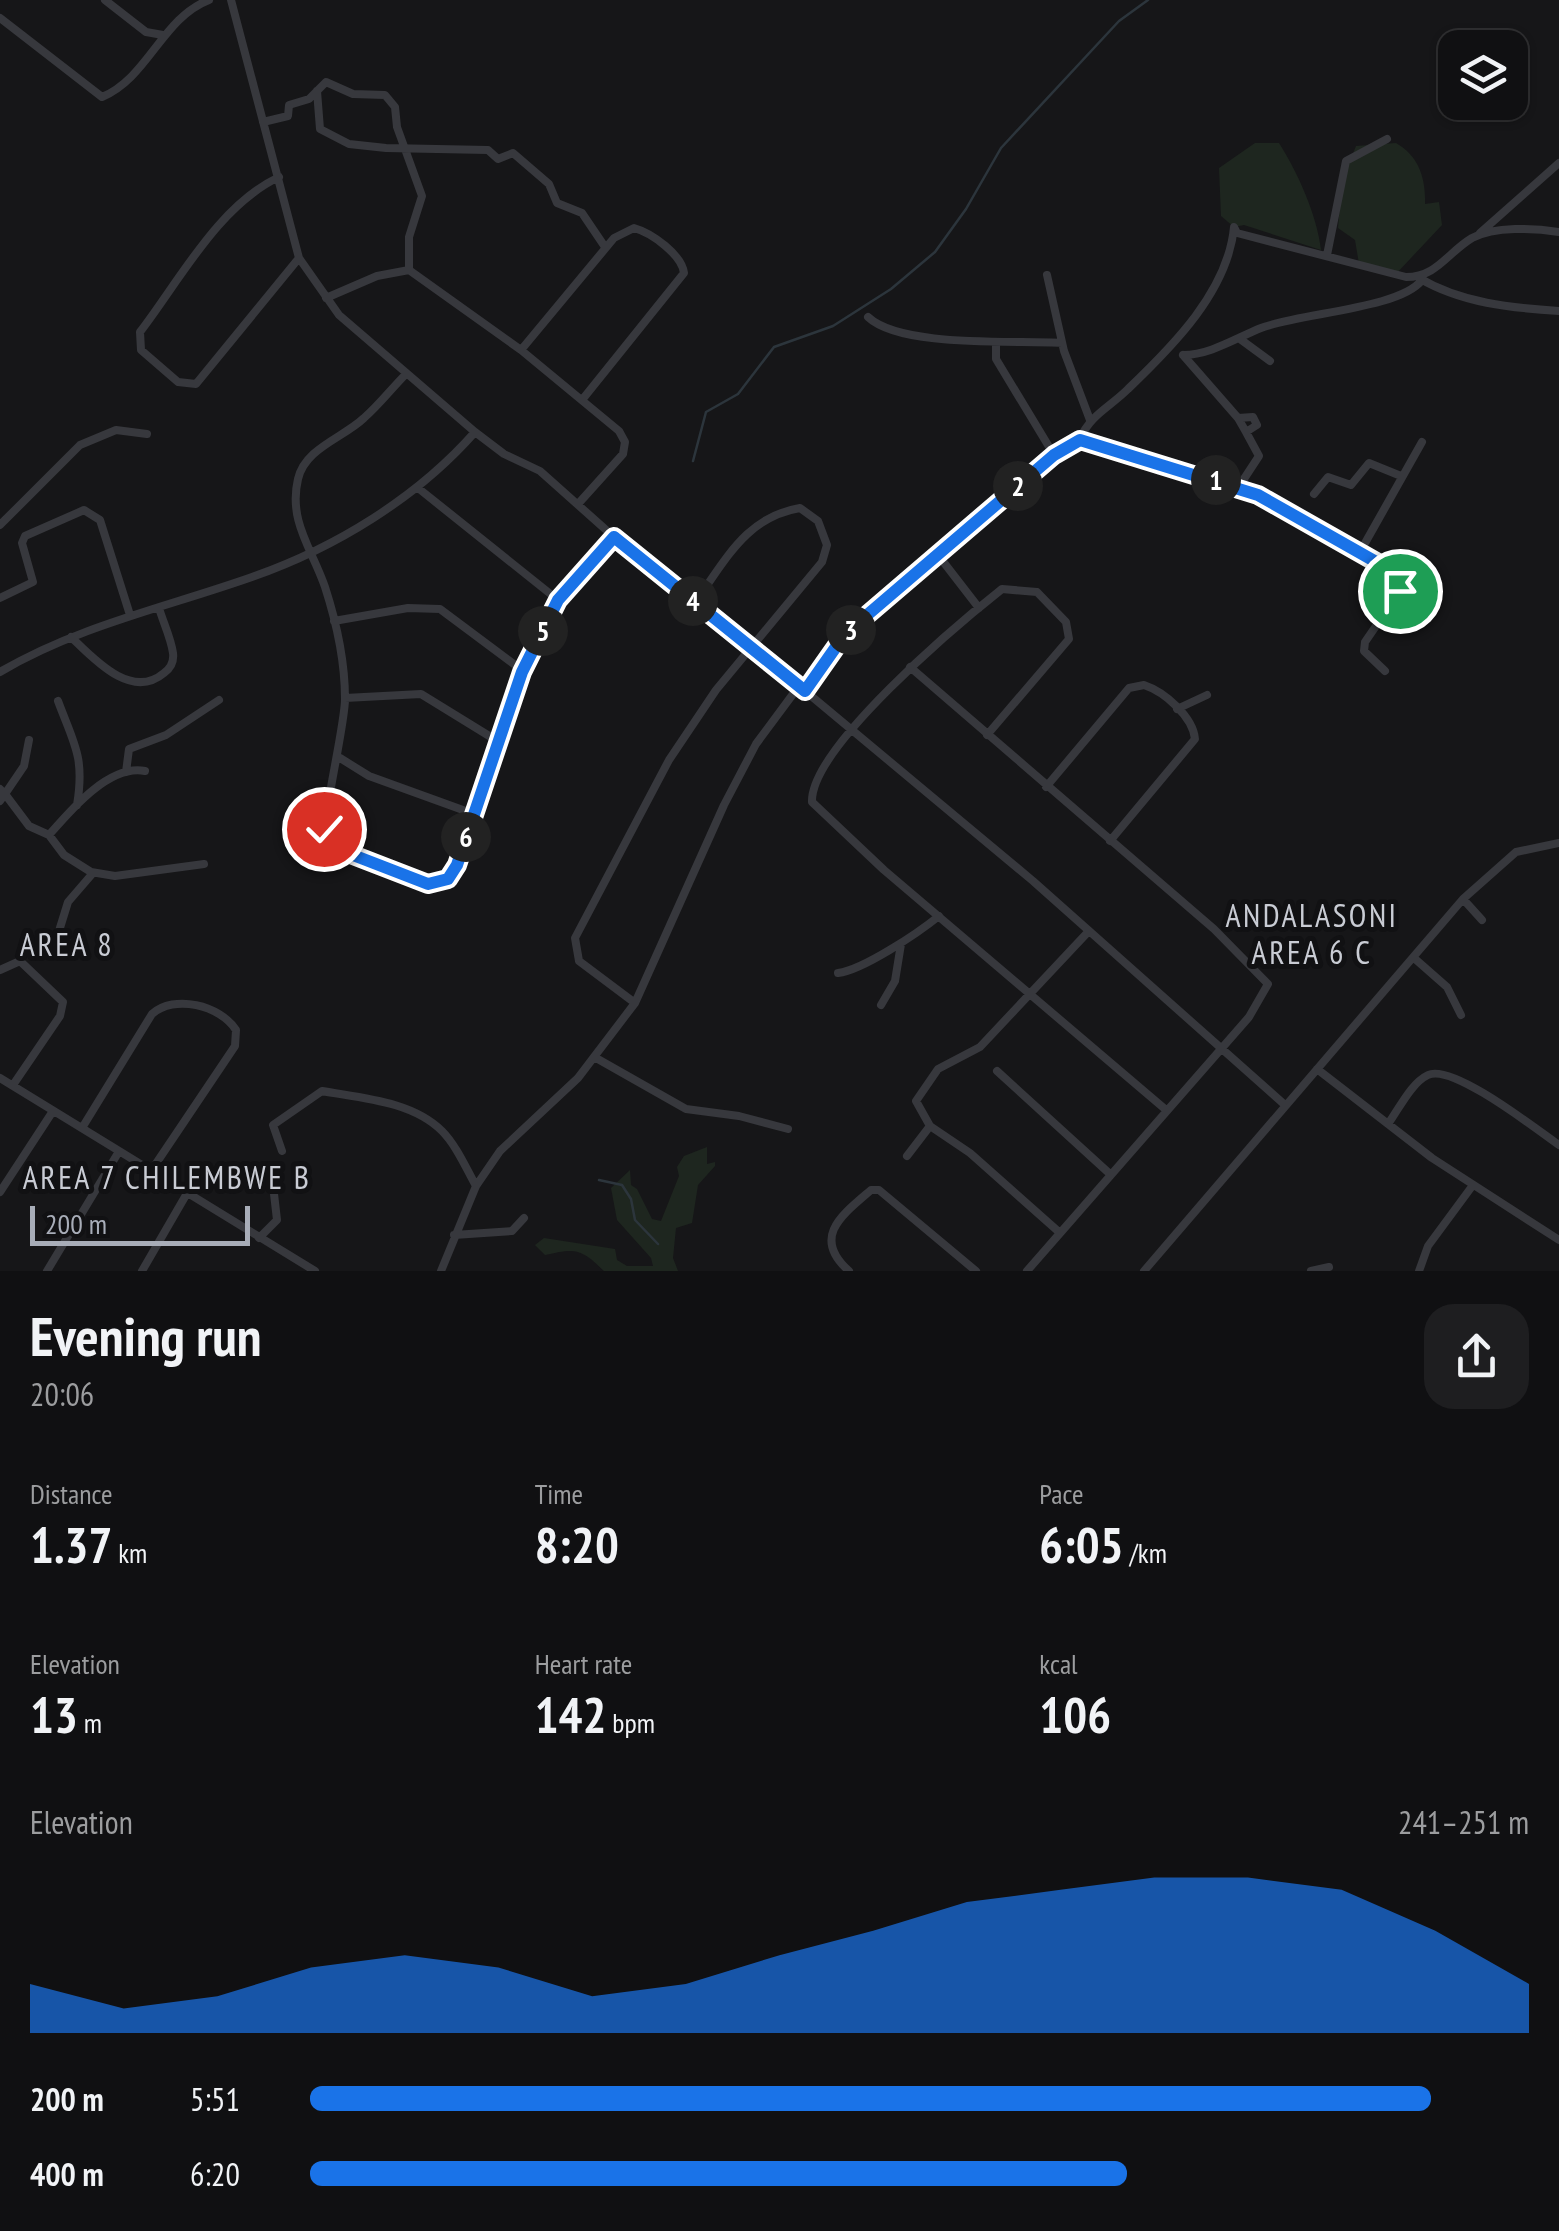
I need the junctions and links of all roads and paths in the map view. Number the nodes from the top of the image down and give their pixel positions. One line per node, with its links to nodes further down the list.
1 (105, 0): 5 (street)
2 (210, 0): 5 (street)
3 (231, 0): 7 (street)
4 (0, 18): 5 (street)
5 (163, 36)
6 (318, 91): 7 (street); 9 (street); 9 (street)
7 (263, 122): 11 (street)
8 (1387, 140): 15 (street)
9 (405, 148): 14 (street); 17 (street)
10 (1559, 163): 13 (street)
11 (279, 178): 16 (street); 16 (street)
12 (1559, 232): 13 (street)
13 (1477, 236): 19 (street)
14 (605, 247): 27 (street); 31 (street)
15 (1328, 255): 19 (street); 25 (street)
16 (298, 258): 20 (street)
17 (409, 270): 20 (street); 27 (street)
18 (1048, 275): 24 (street)
19 (1420, 279): 21 (street); 23 (street)
20 (326, 298): 30 (street)
21 (1559, 311)
22 (868, 318): 26 (street)
23 (1240, 340): 28 (street); 29 (street)
24 (1062, 342): 26 (street); 32 (street)
25 (1174, 344): 28 (street); 32 (street)
26 (996, 345): 37 (street)
27 (521, 350): 31 (street)
28 (1183, 354): 40 (street)
29 (1270, 361)
30 (406, 374): 33 (street); 45 (street)
31 (582, 400): 42 (street)
32 (1090, 420): 35 (street)
33 (475, 432): 39 (street); 42 (street)
34 (148, 434): 43 (street)
35 (1080, 440): 37 (street); 40 (street)
36 (1422, 442): 38 (street)
37 (1054, 455): 47 (street)
38 (1401, 476): 41 (street); 46 (street)
39 (418, 488): 45 (street); 49 (street)
40 (1238, 488): 46 (street)
41 (1314, 494)
42 (578, 504): 44 (street)
43 (0, 525)
44 (614, 537): 49 (street); 50 (street)
45 (310, 551): 51 (street); 54 (street)
46 (1360, 552): 58 (street)
47 (938, 554): 52 (street); 61 (street)
48 (0, 598): 53 (street)
49 (558, 600): 60 (street)
50 (695, 602): 56 (street); 56 (street)
51 (158, 608): 53 (street); 55 (street)
52 (979, 608): 57 (street); 68 (street)
53 (130, 615): 55 (street)
54 (334, 621): 60 (street); 63 (street)
55 (72, 637): 59 (street)
56 (750, 645): 61 (street); 93 (street)
57 (910, 667): 67 (street); 68 (street)
58 (1385, 671)
59 (0, 672)
60 (522, 672): 70 (street)
61 (802, 688): 67 (street); 93 (street)
62 (1207, 695): 66 (street)
63 (345, 698): 70 (street); 71 (street)
64 (58, 700): 76 (street)
65 (219, 700): 73 (street)
66 (1178, 709): 74 (street); 79 (street)
67 (853, 732): 84 (street); 86 (street)
68 (987, 735): 74 (street)
69 (30, 740): 75 (street)
70 (499, 742): 77 (street)
71 (340, 758): 77 (street); 77 (street)
72 (145, 771): 73 (street)
73 (126, 772): 76 (street)
74 (1046, 787): 79 (street)
75 (2, 795): 78 (street)
76 (77, 805): 78 (street)
77 (474, 814)
78 (48, 835): 82 (street)
79 (1110, 842): 96 (street)
80 (1559, 842): 83 (street)
81 (204, 864): 82 (street)
82 (93, 873): 88 (street)
83 (1463, 899): 85 (street); 89 (street)
84 (939, 916): 87 (street); 92 (street)
85 (1482, 920)
86 (1088, 932): 92 (street); 96 (street)
87 (902, 944): 91 (street); 94 (street)
88 (75, 953)
89 (1414, 958): 95 (street); 98 (street)
90 (0, 970): 101 (street)
91 (838, 973)
92 (1033, 995): 103 (street); 106 (street)
93 (635, 1003): 97 (street)
94 (881, 1005)
95 (1461, 1015)
96 (1224, 1047): 102 (street); 103 (street)
97 (596, 1058): 108 (street); 117 (street)
98 (1316, 1069): 102 (street); 105 (street)
99 (997, 1071): 114 (street)
100 (0, 1078): 101 (street)
101 (13, 1086): 104 (street)
102 (1286, 1104): 133 (street)
103 (1165, 1109): 114 (street)
104 (53, 1111): 107 (street); 118 (street)
105 (1388, 1124): 109 (street); 116 (street)
106 (930, 1126): 112 (street); 121 (street)
107 (82, 1128): 111 (street); 113 (street)
108 (788, 1130)
109 (1559, 1145)
110 (282, 1151): 117 (street)
111 (118, 1152): 113 (street); 127 (street)
112 (907, 1156)
113 (151, 1170): 119 (street)
114 (1110, 1174): 121 (street)
115 (273, 1185): 123 (street)
116 (1472, 1185): 124 (street); 135 (street)
117 (476, 1186): 122 (street)
118 (0, 1192)
119 (186, 1195): 123 (street); 126 (street)
120 (524, 1218): 122 (street)
121 (1059, 1232): 132 (street)
122 (454, 1235): 129 (street)
123 (260, 1238): 128 (street)
124 (1559, 1240)
125 (1329, 1267): 134 (street)
126 (146, 1270)
127 (47, 1271)
128 (314, 1271)
129 (441, 1271)
130 (849, 1271): 131 (street)
131 (976, 1271)
132 (1027, 1271)
133 (1144, 1271)
134 (1311, 1271)
135 (1419, 1271)

